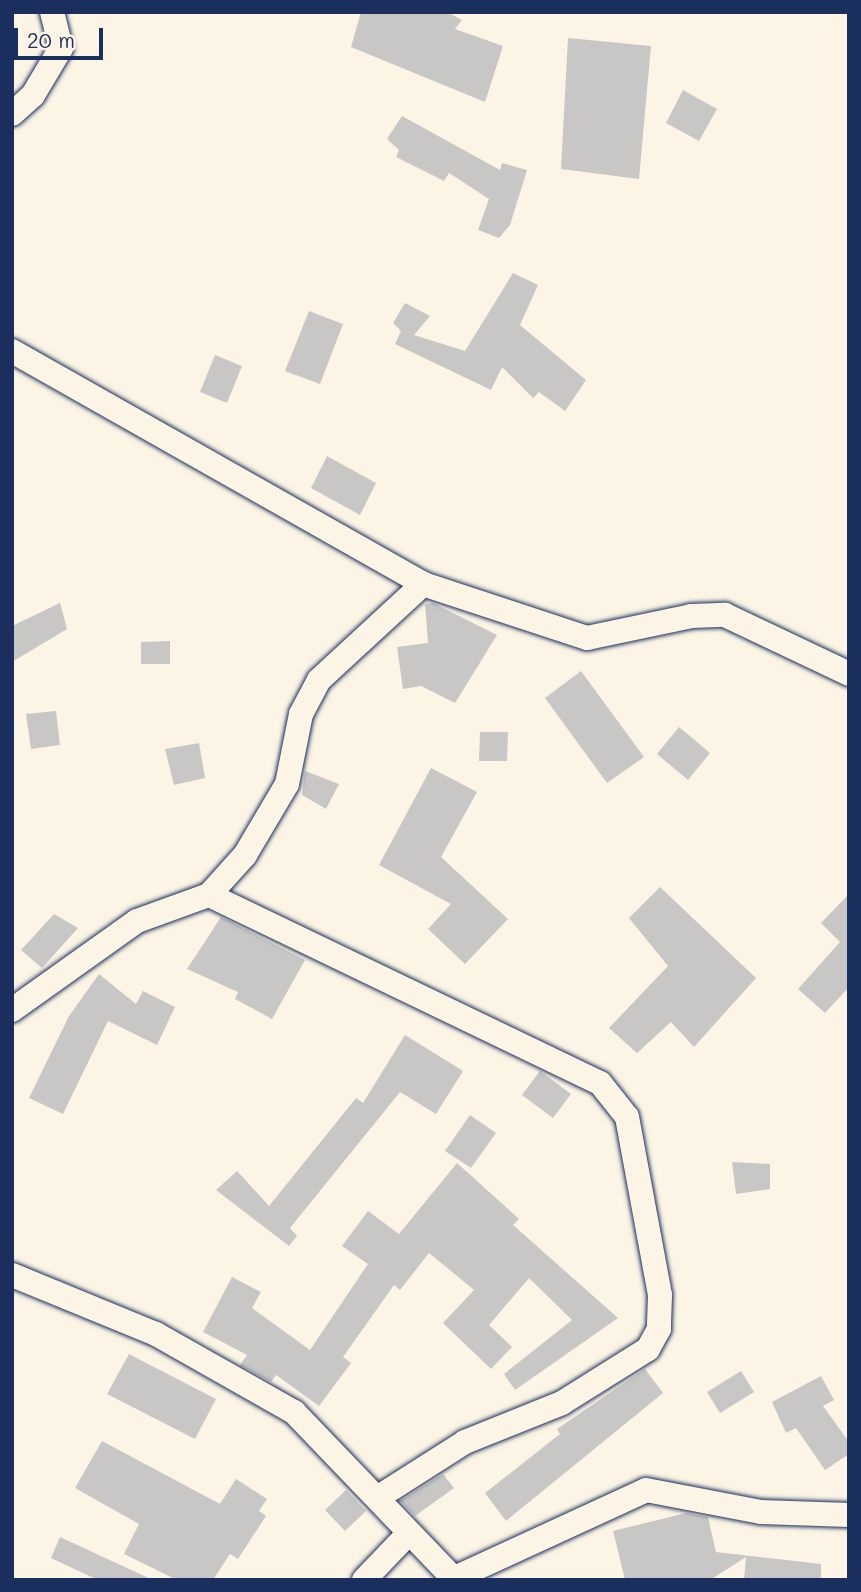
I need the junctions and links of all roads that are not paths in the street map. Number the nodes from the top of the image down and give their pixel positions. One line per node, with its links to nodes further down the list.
1 (52, 12): 2 (street)
2 (12, 114)
3 (12, 351): 4 (street)
4 (423, 584): 5 (street); 6 (street)
5 (849, 674)
6 (209, 895): 7 (street); 9 (street)
7 (12, 1010)
8 (12, 1275): 9 (street)
9 (377, 1497): 11 (street)
10 (849, 1515): 12 (street)
11 (407, 1535): 12 (street); 13 (street)
12 (455, 1579)
13 (365, 1580)

